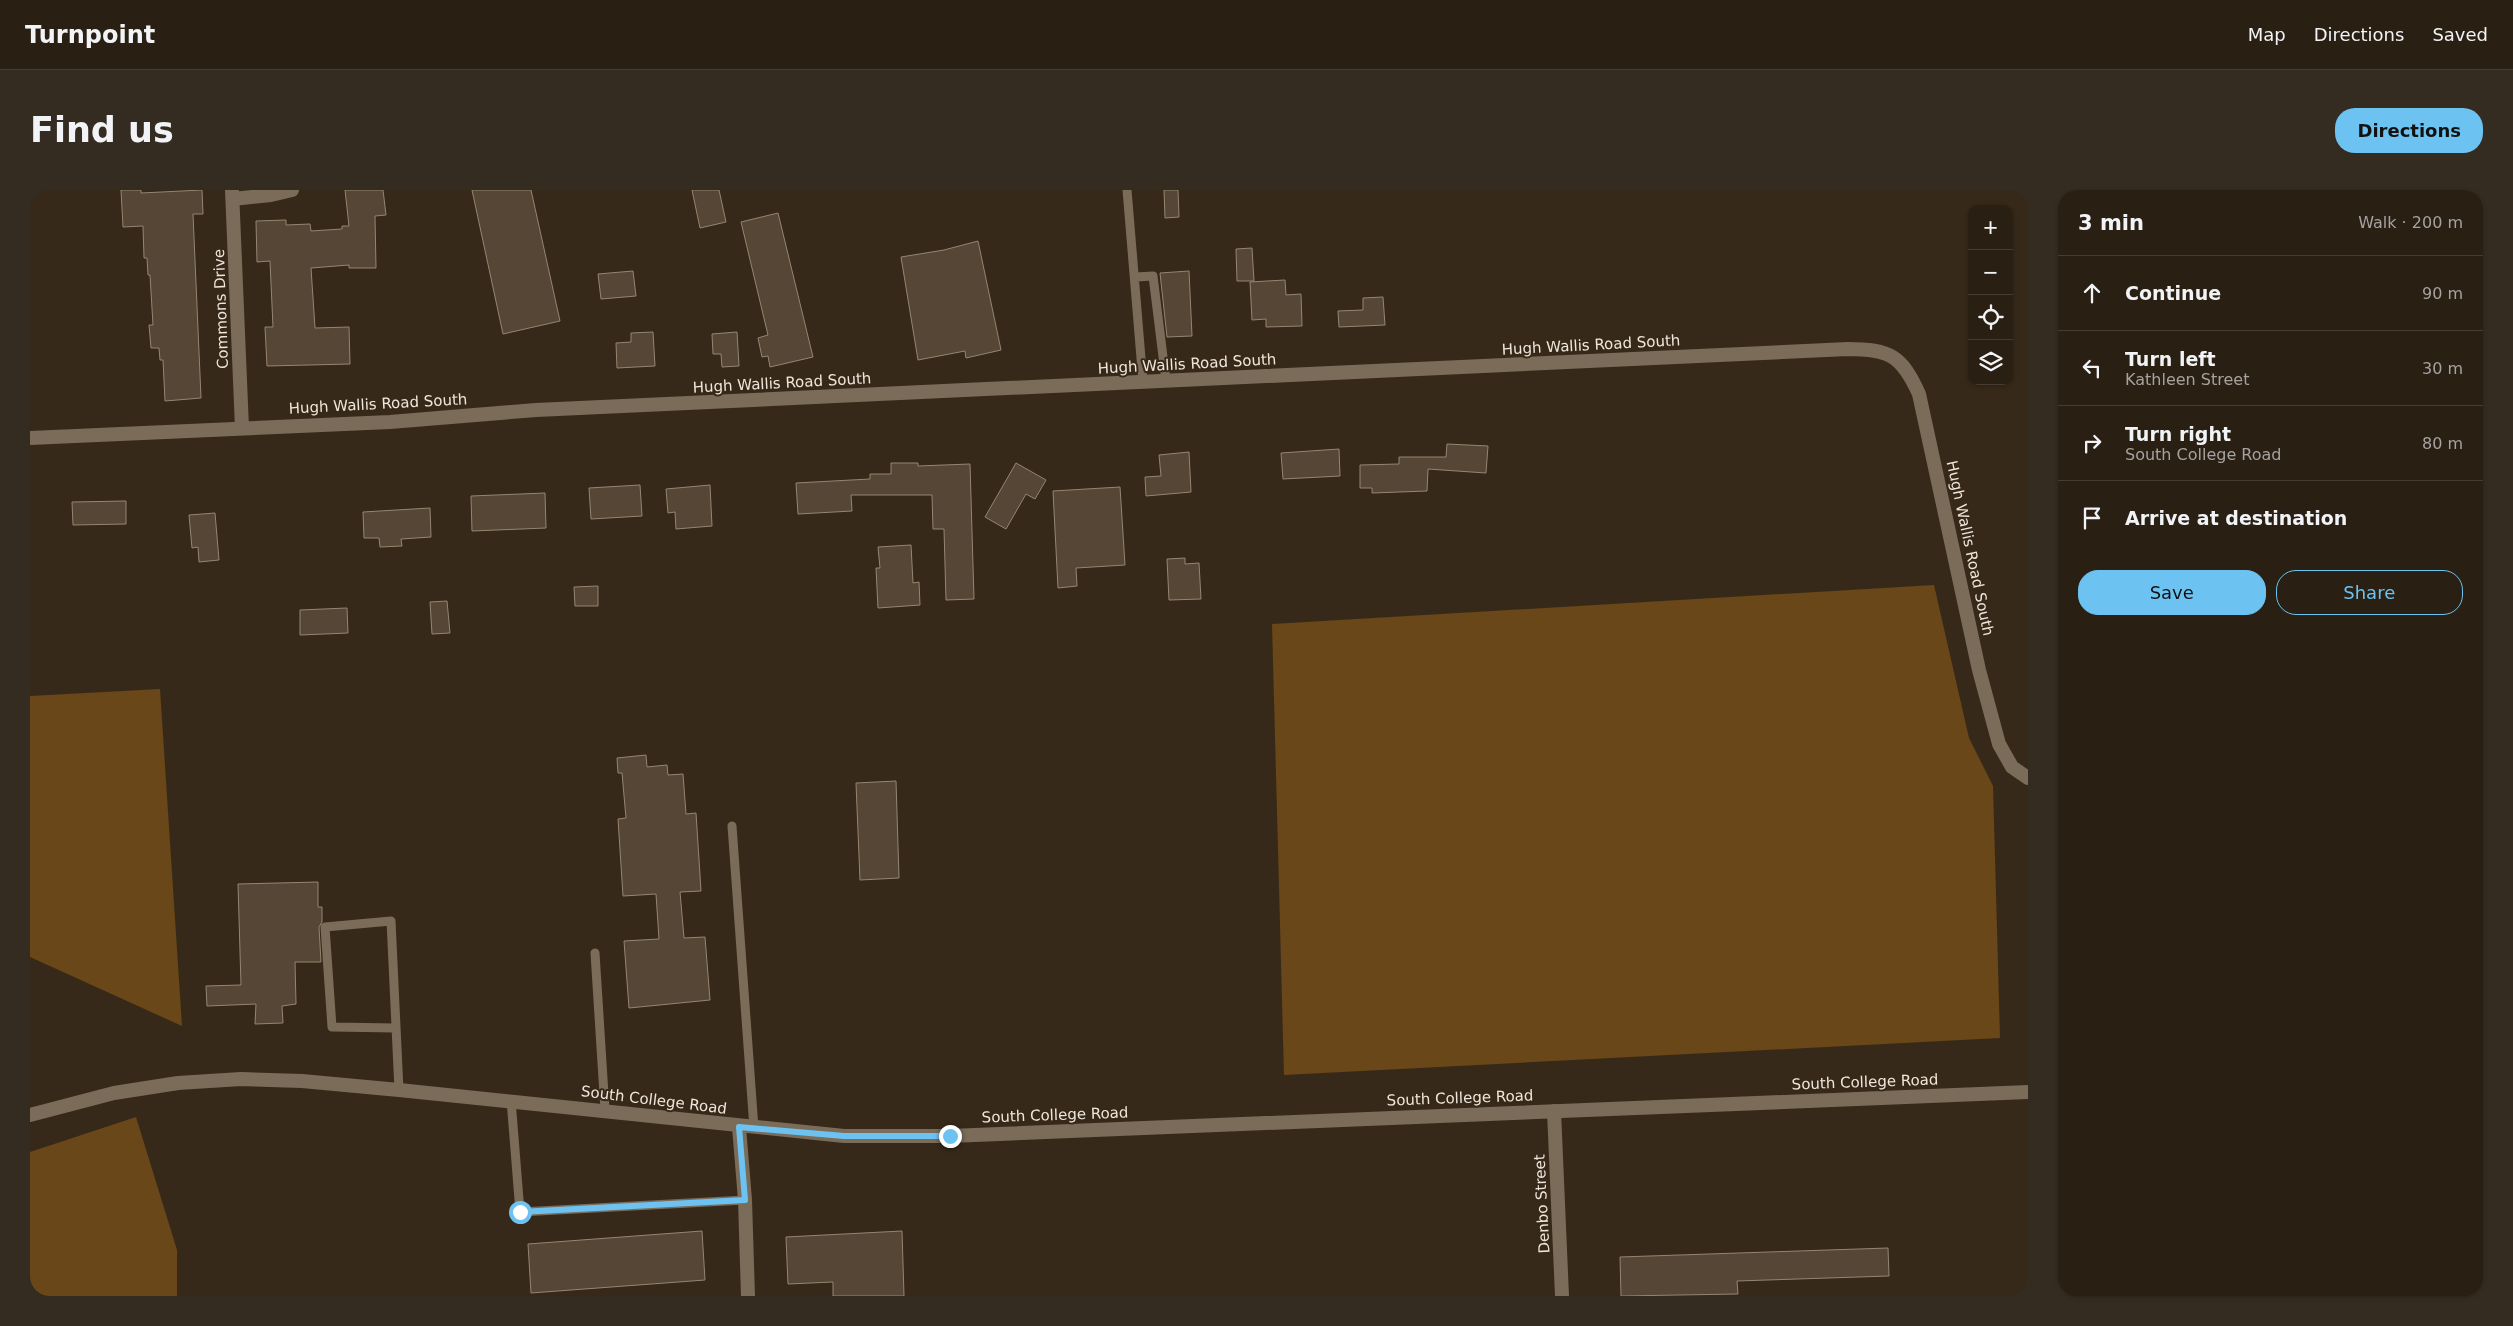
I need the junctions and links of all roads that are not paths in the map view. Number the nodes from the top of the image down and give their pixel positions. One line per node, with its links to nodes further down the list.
1 (292, 190): 3 (street)
2 (1127, 190): 4 (lane)
3 (233, 194): 7 (street, Commons Drive)
4 (1136, 277): 5 (lane); 6 (lane)
5 (1166, 381): 6 (street, Hugh Wallis Road South); 9 (street, Hugh Wallis Road South)
6 (1143, 382): 7 (street, Hugh Wallis Road South)
7 (242, 428): 8 (street, Hugh Wallis Road South)
8 (30, 438)
9 (2028, 778)
10 (732, 826): 20 (lane)
11 (595, 953): 16 (lane)
12 (396, 1028): 12 (lane); 13 (lane)
13 (399, 1090): 15 (street, South College Road); 18 (street, South College Road)
14 (2028, 1092): 17 (street, South College Road)
15 (511, 1100): 16 (street, South College Road); 21 (lane)
16 (605, 1110): 19 (street, South College Road)
17 (1554, 1111): 20 (street, South College Road); 23 (street, Denbo Street)
18 (30, 1115)
19 (739, 1127): 20 (street, South College Road); 21 (street)
20 (754, 1128)
21 (745, 1200): 22 (street)
22 (748, 1296)
23 (1562, 1296)

